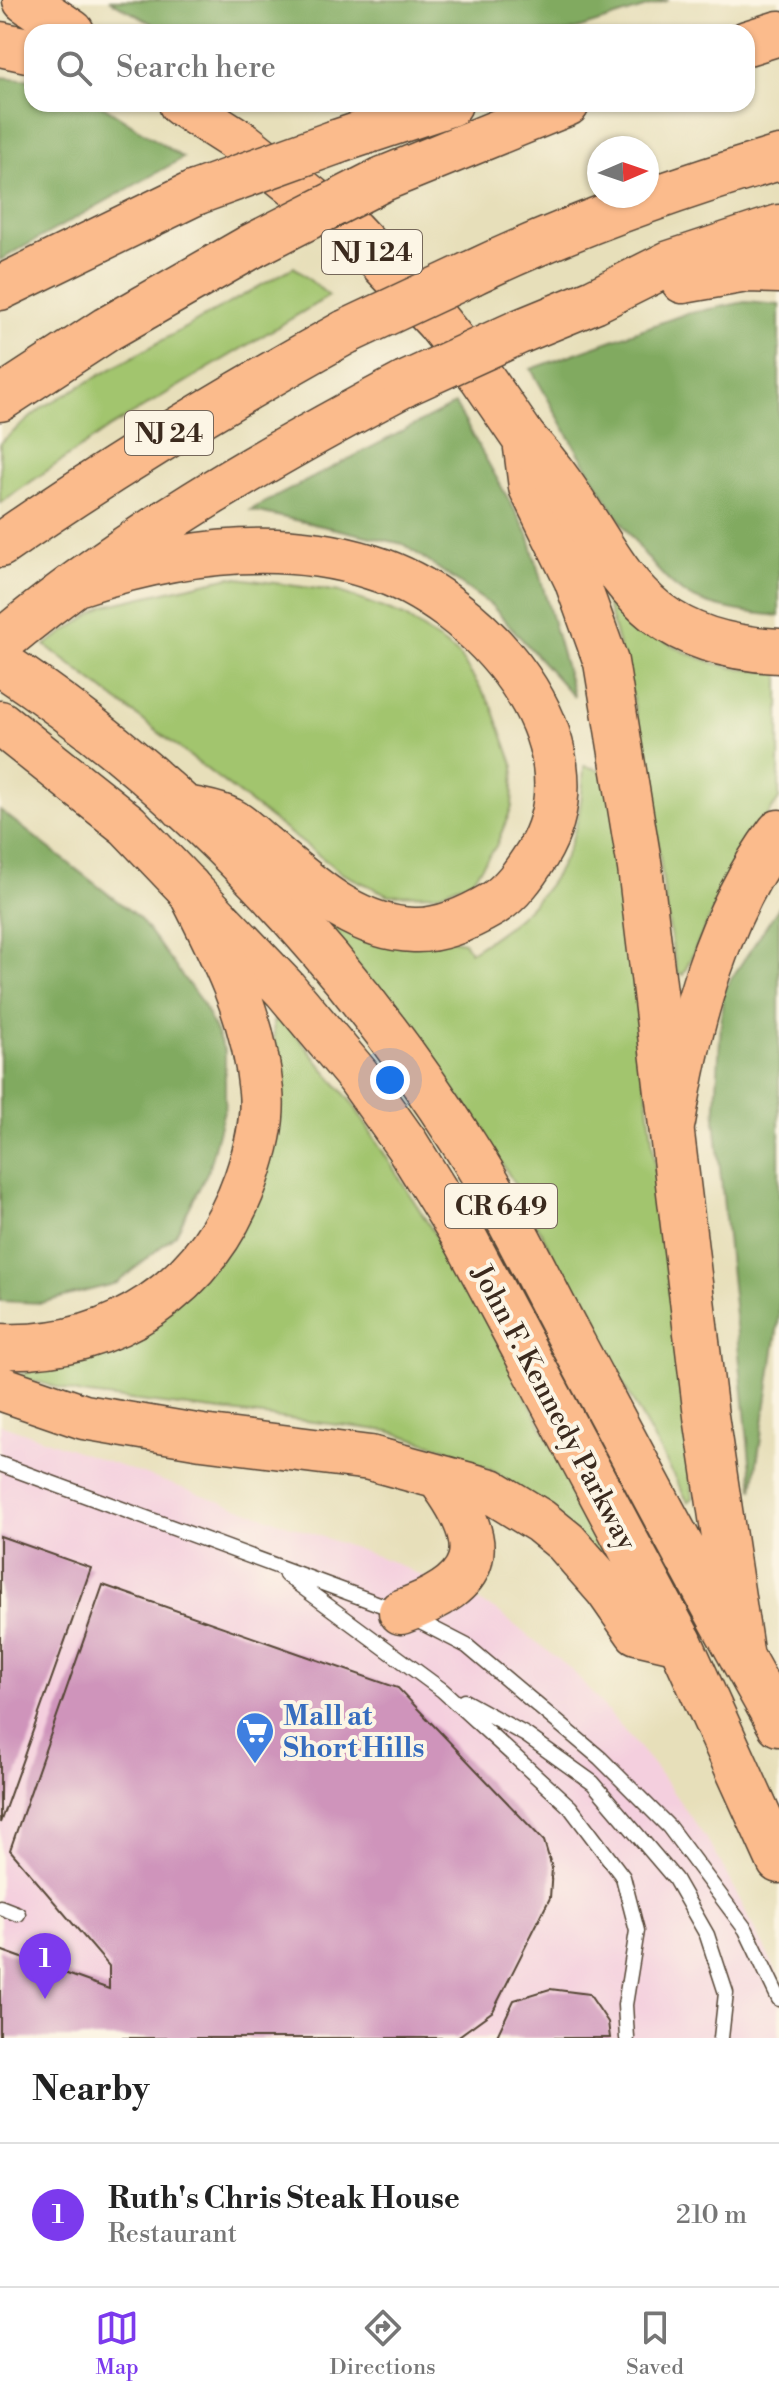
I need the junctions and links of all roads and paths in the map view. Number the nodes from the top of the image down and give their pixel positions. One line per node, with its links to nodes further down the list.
1 (25, 0): 2 (main road)
2 (60, 24)
3 (779, 33): 4 (main road)
4 (755, 40)
5 (0, 44): 6 (main road)
6 (24, 49)
7 (194, 112): 16 (main road, NJ 124)
8 (426, 112): 13 (main road, bridge)
9 (547, 112): 15 (main road, bridge)
10 (779, 158): 17 (main road, NJ 24, bridge)
11 (779, 227): 14 (main road)
12 (779, 271): 14 (main road)
13 (0, 288)
14 (594, 301): 18 (main road, bridge)
15 (0, 399)
16 (525, 440): 20 (main road, NJ 124); 26 (main road)
17 (0, 545)
18 (65, 592): 19 (main road); 23 (main road)
19 (0, 643)
20 (779, 651)
21 (0, 663): 23 (main road, John F. Kennedy Parkway / CR 649)
22 (0, 723): 25 (main road, John F. Kennedy Parkway / CR 649)
23 (183, 807): 34 (main road, John F. Kennedy Parkway / CR 649)
24 (779, 832): 26 (main road)
25 (188, 887): 27 (main road); 33 (main road, John F. Kennedy Parkway / CR 649)
26 (673, 1122): 34 (main road)
27 (0, 1346)
28 (0, 1388): 30 (main road)
29 (0, 1464): 31 (lane)
30 (440, 1479): 32 (main road); 33 (main road)
31 (269, 1563): 32 (lane); 35 (lane)
32 (401, 1612): 40 (lane)
33 (680, 1642): 37 (main road, John F. Kennedy Parkway / CR 649)
34 (742, 1658): 36 (main road, John F. Kennedy Parkway / CR 649)
35 (442, 1690): 41 (lane); 42 (lane)
36 (779, 1724)
37 (779, 1861)
38 (0, 1907): 39 (lane)
39 (18, 1914)
40 (779, 1999)
41 (627, 2038)
42 (721, 2038)

